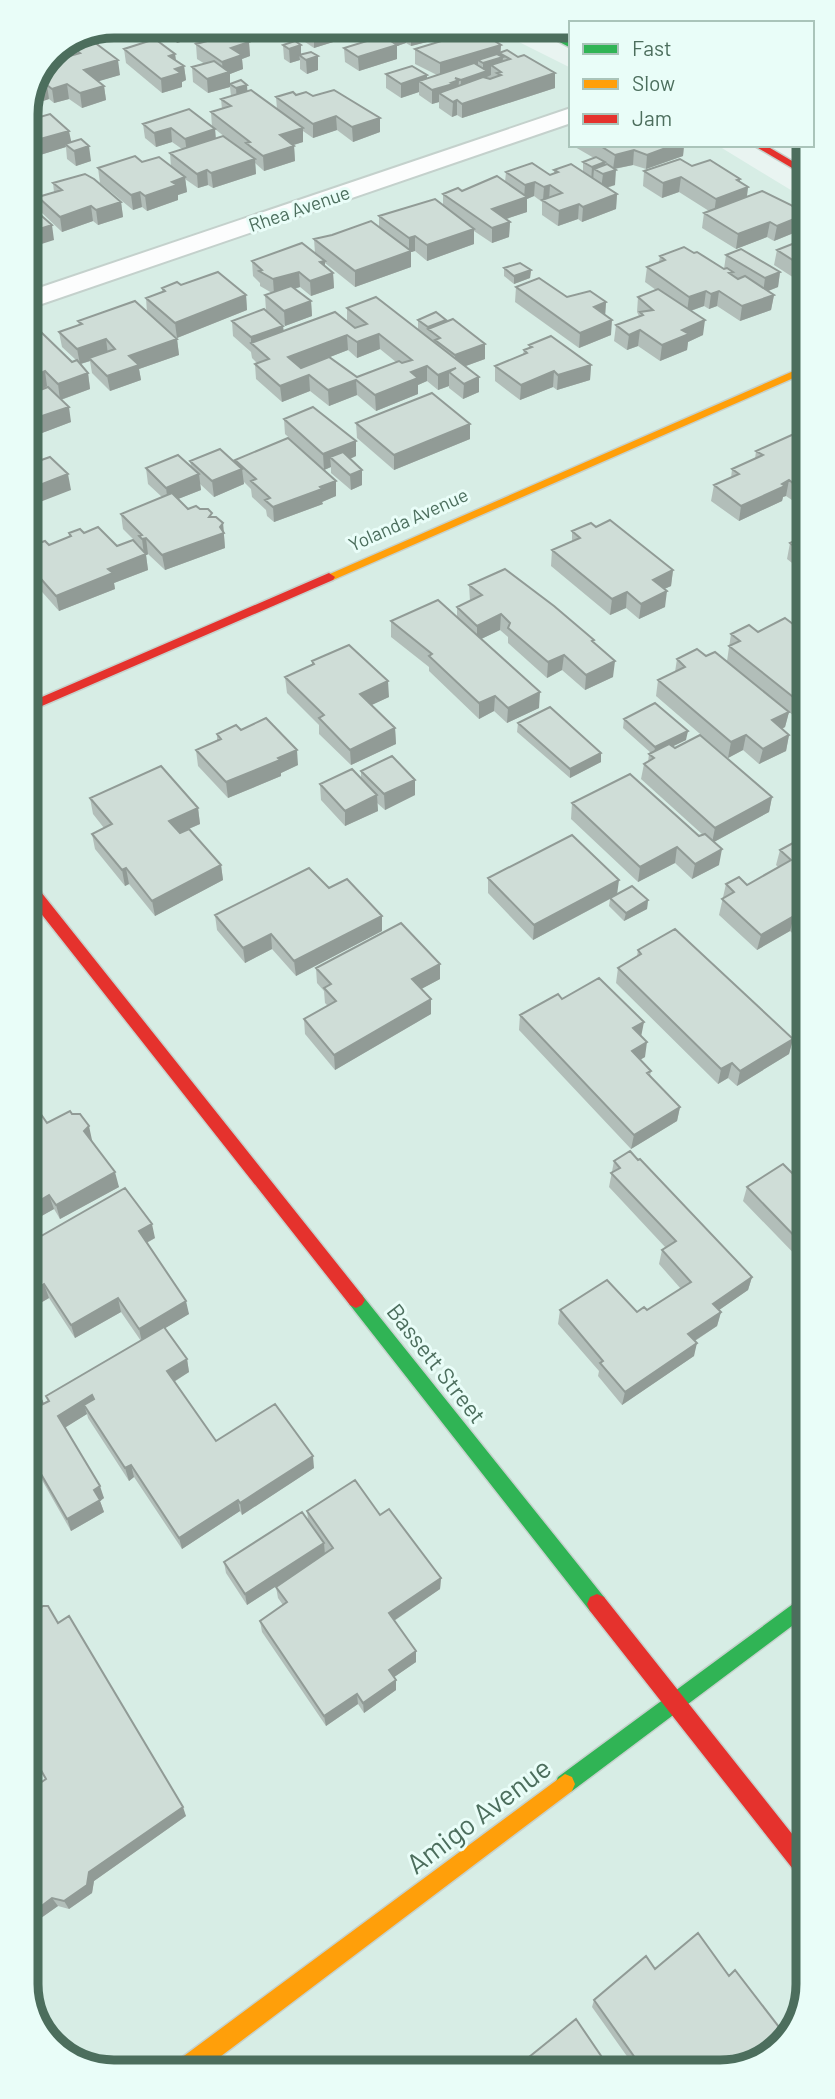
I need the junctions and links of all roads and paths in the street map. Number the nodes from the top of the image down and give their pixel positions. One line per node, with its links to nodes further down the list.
1 (569, 116): 4 (street, Rhea Avenue)
2 (761, 147): 3 (street)
3 (796, 167)
4 (39, 296)
5 (796, 373): 6 (street, Yolanda Avenue)
6 (39, 703)
7 (39, 899): 9 (street, Bassett Street)
8 (796, 1611): 9 (street, Amigo Avenue)
9 (675, 1699): 10 (street, Bassett Street); 11 (street, Amigo Avenue)
10 (796, 1855)
11 (197, 2060)

